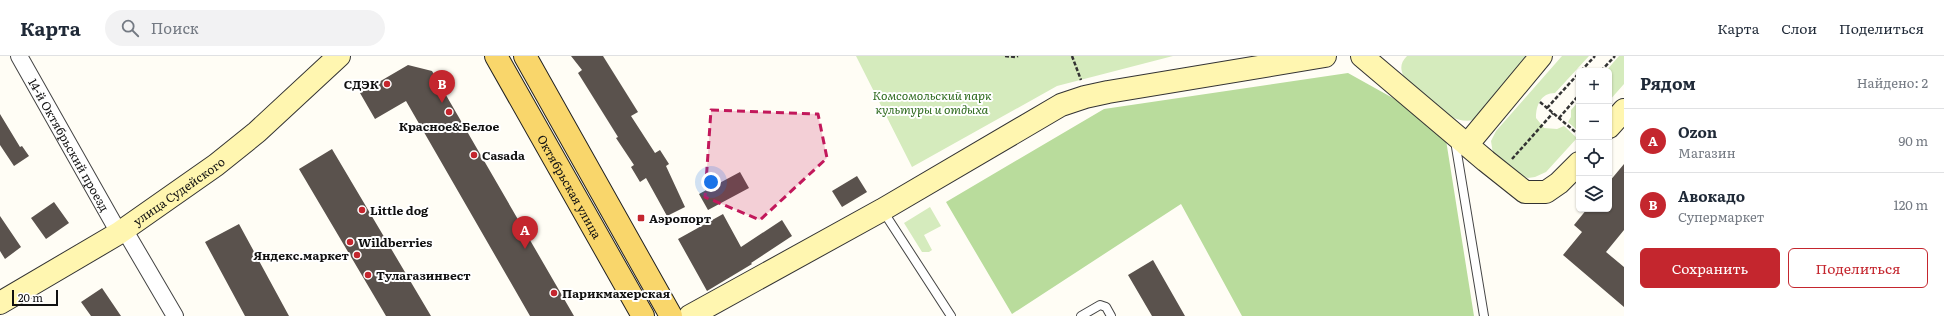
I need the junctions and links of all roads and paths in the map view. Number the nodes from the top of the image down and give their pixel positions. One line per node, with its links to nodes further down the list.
1 (19, 56): 29 (street, 14-й Октябрьский проезд)
2 (339, 56): 29 (street, улица Судейского)
3 (496, 56): 32 (main road, Октябрьская улица)
4 (525, 56): 33 (main road, Октябрьская улица)
5 (1006, 56): 6 (path)
6 (1018, 56)
7 (1072, 56): 16 (path)
8 (1325, 56): 16 (street)
9 (1362, 56): 25 (street)
10 (1541, 56): 25 (street)
11 (1595, 56): 13 (path)
12 (1615, 56): 14 (path)
13 (1584, 68)
14 (1604, 68)
15 (1576, 76): 19 (path)
16 (1085, 96): 28 (street)
17 (1576, 98): 22 (path)
18 (1540, 102): 19 (path)
19 (1547, 108): 21 (path)
20 (1624, 110): 23 (street)
21 (1553, 113): 22 (path); 26 (path)
22 (1559, 118): 24 (path)
23 (1612, 124)
24 (1576, 132)
25 (1460, 139): 27 (street); 38 (lane)
26 (1508, 164)
27 (1576, 166)
28 (882, 210): 34 (street); 35 (lane)
29 (122, 231): 30 (street, улица Судейского); 31 (street, 14-й Октябрьский проезд)
30 (0, 303)
31 (175, 316)
32 (643, 316)
33 (671, 316)
34 (690, 316)
35 (951, 316)
36 (1081, 316): 37 (lane)
37 (1111, 316)
38 (1484, 316)

